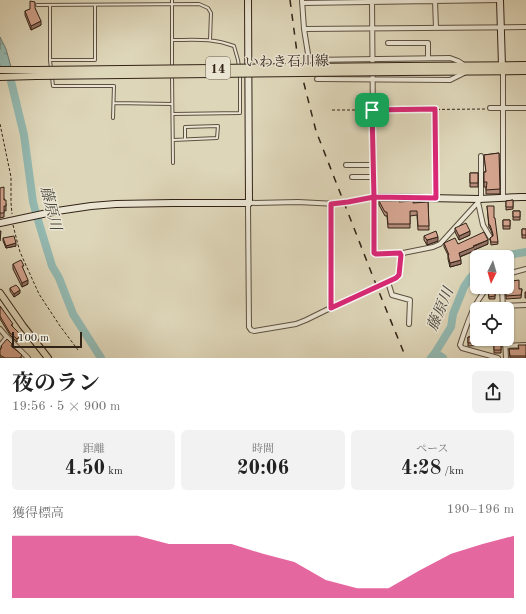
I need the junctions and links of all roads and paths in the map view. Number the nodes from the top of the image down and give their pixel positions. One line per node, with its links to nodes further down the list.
1 (172, 0): 7 (lane)
2 (248, 0): 55 (street)
3 (435, 0): 4 (street); 6 (street); 13 (street)
4 (500, 0): 11 (street)
5 (302, 1): 6 (street); 14 (street)
6 (372, 1): 15 (street)
7 (172, 4): 10 (lane); 16 (lane); 17 (lane)
8 (37, 5): 9 (lane)
9 (50, 5): 10 (lane); 21 (lane)
10 (95, 5): 21 (lane)
11 (501, 27): 12 (street); 13 (street); 23 (street)
12 (526, 27)
13 (436, 28): 15 (street)
14 (304, 29): 15 (street); 20 (street)
15 (372, 29): 20 (street)
16 (172, 40): 17 (lane); 32 (lane)
17 (210, 40): 39 (lane)
18 (388, 43): 19 (street)
19 (428, 58): 20 (street); 24 (street)
20 (372, 59): 30 (street)
21 (50, 60): 31 (lane)
22 (526, 65): 23 (main road, いわき石川線 / 14)
23 (502, 68): 24 (main road, いわき石川線 / 14); 26 (main road, いわき石川線 / 14); 34 (street)
24 (466, 69): 27 (main road, いわき石川線 / 14, bridge); 30 (street)
25 (0, 70): 27 (main road, いわき石川線 / 14)
26 (526, 71)
27 (32, 73): 28 (main road, いわき石川線 / 14)
28 (0, 77)
29 (316, 79): 30 (street)
30 (372, 79): 38 (street)
31 (114, 103): 32 (lane); 40 (lane)
32 (172, 104): 39 (lane)
33 (490, 108): 34 (street); 36 (path)
34 (503, 108): 35 (street); 53 (street)
35 (526, 108)
36 (435, 109): 38 (path); 52 (path)
37 (332, 110): 38 (path)
38 (372, 110): 47 (street)
39 (173, 114): 43 (lane)
40 (113, 118)
41 (0, 124): 57 (path)
42 (185, 139): 42 (lane); 43 (lane)
43 (173, 140): 45 (lane)
44 (481, 156): 54 (street)
45 (173, 162)
46 (346, 165): 47 (street)
47 (374, 165): 49 (street)
48 (352, 177): 49 (street)
49 (374, 177): 50 (street)
50 (374, 197): 52 (street); 56 (street); 60 (street)
51 (526, 197): 53 (street)
52 (436, 198): 54 (street)
53 (503, 198): 54 (street)
54 (479, 200): 59 (street); 60 (street)
55 (249, 203): 56 (street); 57 (street); 68 (street)
56 (331, 204): 68 (street)
57 (14, 220): 58 (street); 76 (path)
58 (0, 223)
59 (490, 237)
60 (401, 255): 63 (street)
61 (526, 269): 62 (street)
62 (514, 272)
63 (388, 282): 68 (street); 69 (street)
64 (0, 293): 78 (main road)
65 (482, 294): 79 (street)
66 (526, 305): 67 (street)
67 (514, 307)
68 (331, 308)
69 (409, 324)
70 (0, 329): 71 (street)
71 (7, 337): 73 (street); 77 (street)
72 (526, 345): 75 (street)
73 (0, 346)
74 (505, 346): 80 (street)
75 (514, 346)
76 (78, 350)
77 (28, 358)
78 (48, 358)
79 (498, 358)
80 (506, 358)

